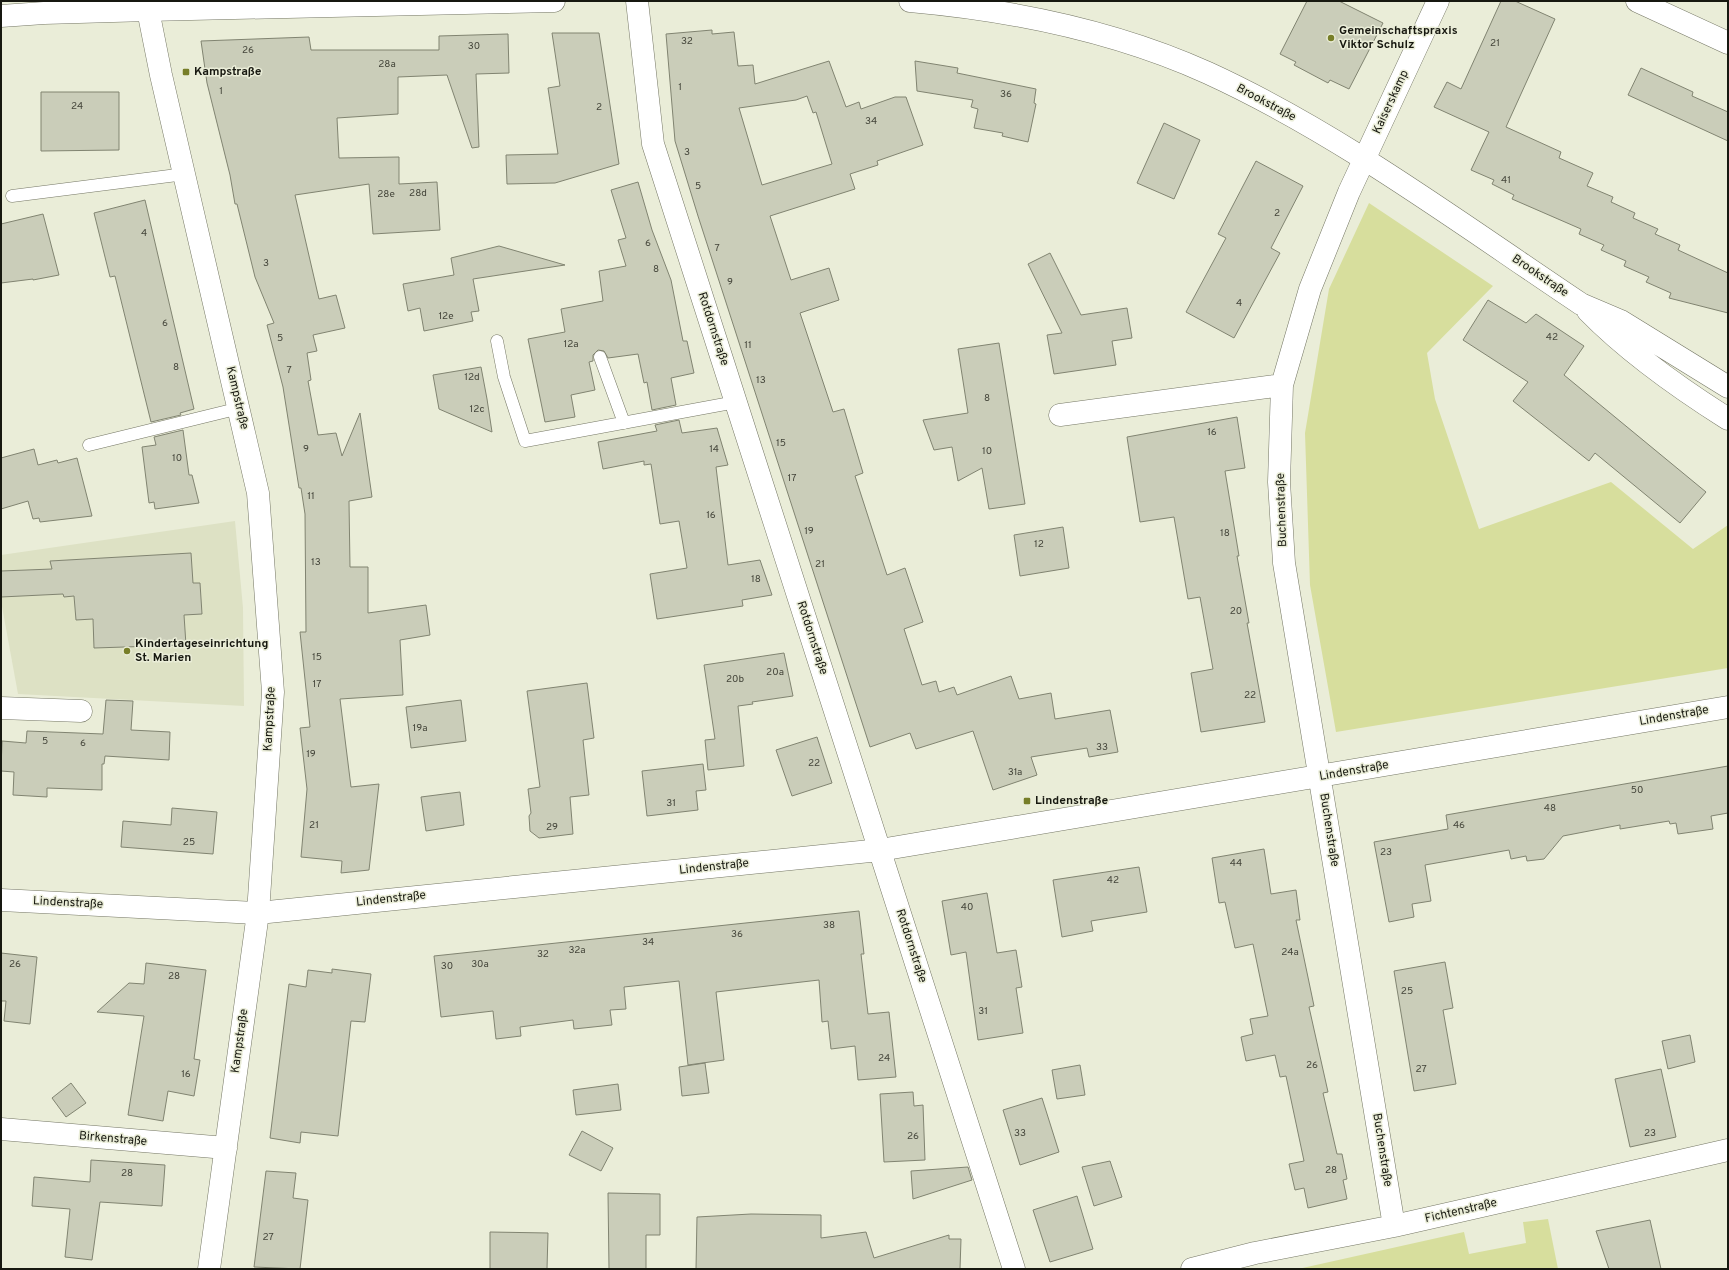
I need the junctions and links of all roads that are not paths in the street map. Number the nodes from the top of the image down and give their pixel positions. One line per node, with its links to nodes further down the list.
1 (554, 1): 6 (street)
2 (637, 1): 17 (street, Rotdornstraße)
3 (910, 1): 9 (street, Brookstraße)
4 (1438, 1): 9 (street, Kaiserskamp)
5 (1637, 1): 8 (street)
6 (148, 10): 7 (street); 10 (street, Kampstraße)
7 (1, 16)
8 (1728, 43)
9 (1364, 159): 12 (street, Brookstraße); 15 (street, Buchenstraße)
10 (185, 174): 11 (lane); 18 (street, Kampstraße)
11 (12, 196)
12 (1581, 304): 16 (street, Brookstraße); 20 (street, Brookstraße)
13 (496, 341): 21 (lane)
14 (600, 357): 21 (lane)
15 (1282, 385): 19 (street); 26 (street, Buchenstraße)
16 (1728, 388)
17 (736, 402): 21 (lane); 27 (street, Rotdornstraße)
18 (240, 408): 22 (lane); 29 (street, Kampstraße)
19 (1060, 415)
20 (1728, 419)
21 (624, 423)
22 (89, 445)
23 (1728, 707): 26 (street, Lindenstraße)
24 (1, 708): 25 (street)
25 (81, 711)
26 (1320, 776): 27 (street, Lindenstraße); 33 (street, Buchenstraße)
27 (880, 850): 29 (street, Lindenstraße); 35 (street, Rotdornstraße)
28 (1, 900): 29 (street, Lindenstraße)
29 (258, 913): 31 (street, Kampstraße)
30 (1, 1129): 31 (street, Birkenstraße)
31 (226, 1148): 34 (street, Kampstraße)
32 (1728, 1150): 33 (street, Fichtenstraße)
33 (1394, 1226): 36 (street, Fichtenstraße)
34 (210, 1269)
35 (1014, 1269)
36 (1192, 1269)

